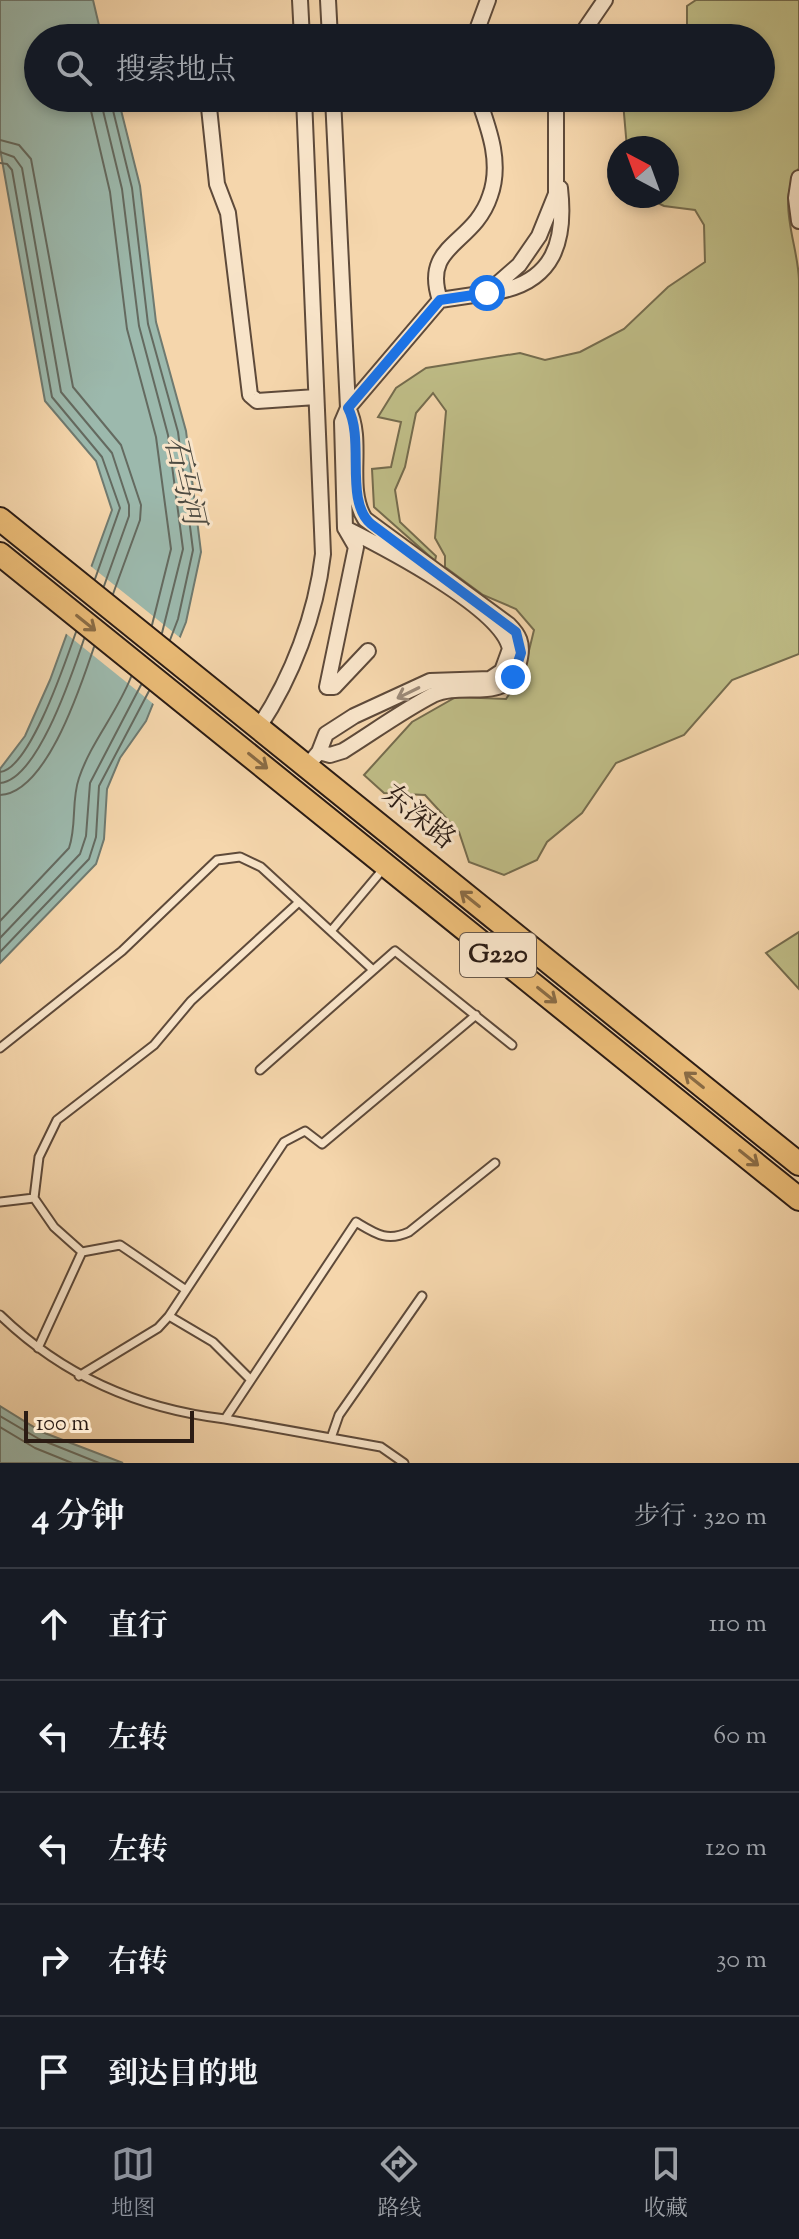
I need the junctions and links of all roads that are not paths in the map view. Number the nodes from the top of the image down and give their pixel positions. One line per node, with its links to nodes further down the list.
1 (300, 0): 5 (street)
2 (328, 0): 6 (street)
3 (488, 0): 7 (street)
4 (605, 0): 8 (street)
5 (301, 24)
6 (329, 24)
7 (479, 24)
8 (589, 24)
9 (209, 112): 19 (street)
10 (305, 112): 19 (street)
11 (334, 112): 20 (street)
12 (483, 112): 18 (street)
13 (556, 112): 14 (street)
14 (558, 174): 17 (street); 17 (street)
15 (799, 178): 16 (street)
16 (799, 221)
17 (487, 293): 18 (street)
18 (440, 300): 20 (street)
19 (316, 397): 25 (street)
20 (348, 408): 22 (street); 26 (street)
21 (0, 519): 25 (highway, 东深路 / G220)
22 (345, 528): 24 (street); 26 (street, one-way to 26)
23 (0, 554): 27 (highway, 东深路 / G220, one-way to 27)
24 (368, 651)
25 (259, 727): 26 (highway, 东深路 / G220)
26 (313, 759): 36 (highway, 东深路 / G220, one-way to 26)
27 (386, 865): 29 (lane); 38 (highway, 东深路 / G220, one-way to 38)
28 (299, 902): 29 (lane); 33 (lane); 37 (lane)
29 (331, 931): 30 (lane)
30 (372, 969): 31 (lane); 34 (lane)
31 (476, 1015): 32 (lane); 41 (lane)
32 (512, 1045)
33 (0, 1048)
34 (260, 1070)
35 (495, 1163): 47 (lane)
36 (799, 1164)
37 (34, 1198): 39 (lane); 40 (lane)
38 (799, 1199)
39 (0, 1202)
40 (82, 1252): 41 (lane); 45 (lane)
41 (186, 1290): 44 (lane)
42 (422, 1296): 49 (lane)
43 (0, 1315): 45 (lane)
44 (169, 1316): 46 (lane); 47 (lane)
45 (38, 1348): 46 (lane)
46 (79, 1376): 48 (lane)
47 (250, 1379): 48 (lane)
48 (225, 1419): 49 (lane)
49 (331, 1438): 50 (lane)
50 (404, 1463)

